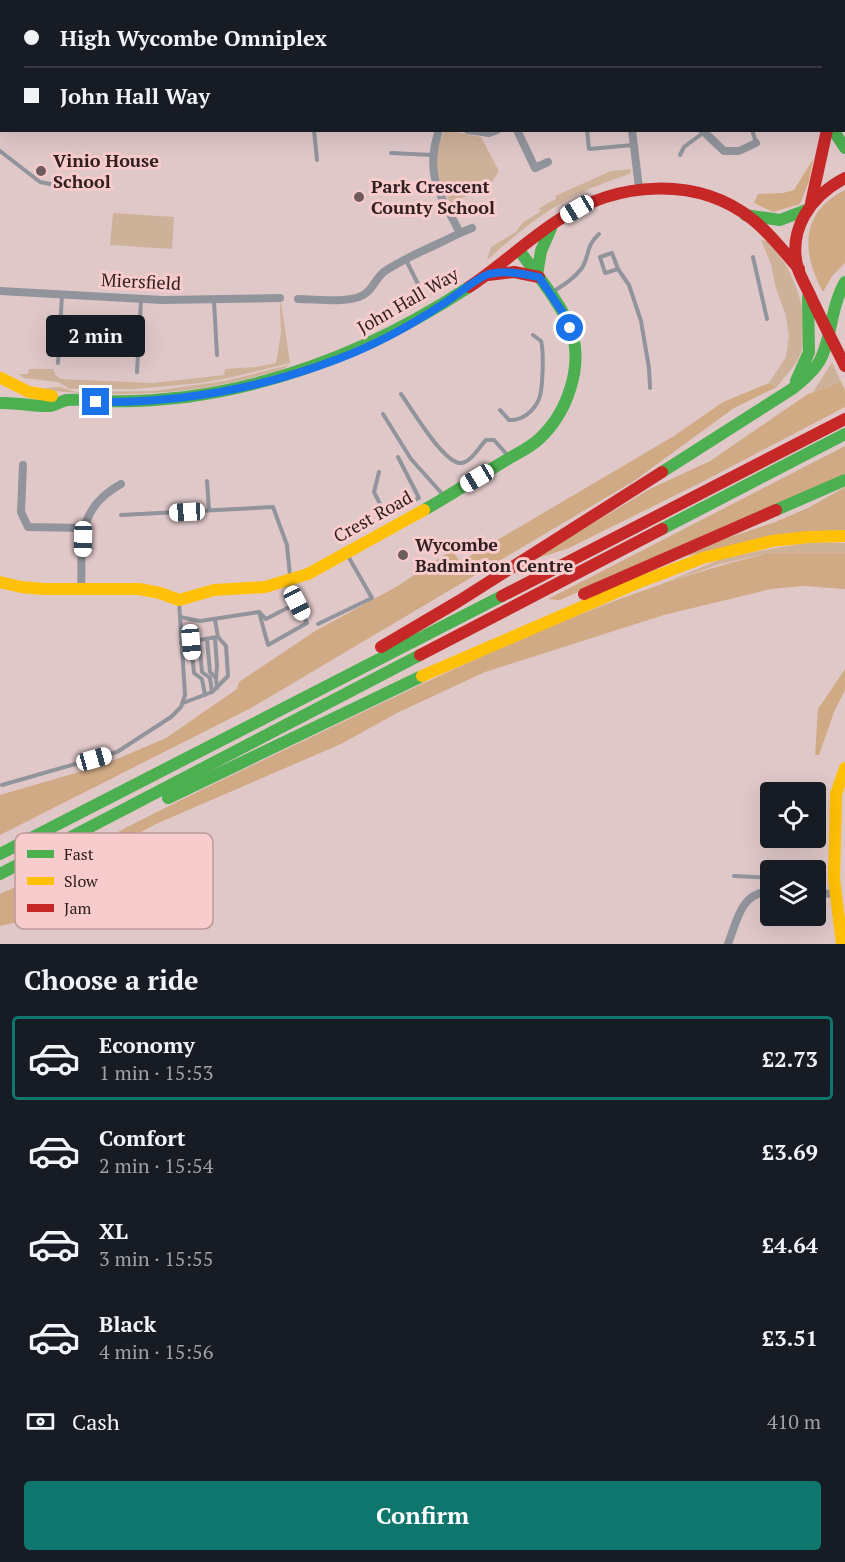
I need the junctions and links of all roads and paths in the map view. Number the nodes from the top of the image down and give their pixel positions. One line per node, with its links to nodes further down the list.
1 (314, 132): 18 (lane)
2 (438, 132): 16 (street)
3 (518, 132): 19 (street)
4 (586, 132): 12 (lane)
5 (632, 132): 12 (street)
6 (702, 132): 17 (lane)
7 (704, 132): 11 (street)
8 (753, 132): 11 (lane)
9 (826, 132): 23 (main road)
10 (834, 132): 13 (main road)
11 (756, 142)
12 (634, 145): 22 (street)
13 (845, 148)
14 (0, 151): 21 (lane)
15 (391, 153): 16 (lane)
16 (432, 155): 27 (street)
17 (681, 155)
18 (317, 160)
19 (548, 162)
20 (845, 178): 23 (main road)
21 (64, 187)
22 (639, 188): 24 (main road, John Hall Way); 25 (main road, John Hall Way)
23 (808, 207): 24 (main road, John Hall Way); 33 (main road)
24 (745, 214): 33 (main road, John Hall Way)
25 (552, 225): 29 (main road, John Hall Way); 35 (main road)
26 (472, 228): 27 (street)
27 (460, 233): 31 (street)
28 (599, 234): 40 (lane)
29 (519, 250): 34 (main road, John Hall Way); 35 (main road, Crest Road)
30 (753, 257): 46 (lane)
31 (405, 261): 42 (lane); 44 (street)
32 (618, 269): 32 (lane); 54 (lane)
33 (798, 269): 37 (main road)
34 (487, 275): 35 (main road); 57 (main road, John Hall Way)
35 (538, 276): 40 (main road, Crest Road)
36 (845, 282): 47 (main road)
37 (807, 288): 47 (main road); 55 (main road)
38 (0, 291): 39 (street, Miersfield)
39 (62, 294): 43 (street, Miersfield); 50 (lane)
40 (551, 294): 64 (main road, Crest Road)
41 (280, 298): 45 (street, Miersfield)
42 (425, 298)
43 (141, 299): 45 (street, Miersfield); 52 (lane)
44 (298, 299)
45 (214, 300): 49 (lane)
46 (767, 320)
47 (828, 332): 51 (main road); 55 (main road)
48 (533, 335): 59 (lane)
49 (217, 355)
50 (58, 363)
51 (845, 366)
52 (137, 372)
53 (0, 377): 57 (main road, John Hall Way); 58 (main road)
54 (650, 388)
55 (792, 389): 94 (main road)
56 (401, 394): 64 (lane)
57 (62, 401): 58 (main road, John Hall Way)
58 (0, 402)
59 (500, 410)
60 (383, 414): 70 (lane)
61 (845, 419): 94 (main road)
62 (845, 434): 95 (main road)
63 (398, 457): 66 (lane)
64 (510, 458): 70 (main road, Crest Road)
65 (23, 465): 73 (street)
66 (379, 472)
67 (845, 480): 95 (main road)
68 (207, 481): 71 (lane)
69 (121, 484): 73 (street)
70 (445, 497): 75 (main road, Crest Road)
71 (209, 510): 72 (lane); 76 (lane)
72 (121, 515)
73 (84, 528): 78 (street)
74 (845, 536): 100 (main road)
75 (346, 553): 76 (main road, Crest Road); 83 (lane)
76 (290, 579): 79 (main road, Crest Road)
77 (0, 582): 78 (main road)
78 (81, 590): 79 (main road)
79 (179, 600): 81 (lane)
80 (259, 612): 80 (lane); 82 (lane)
81 (180, 617): 82 (lane); 88 (lane)
82 (215, 620): 84 (lane)
83 (318, 624)
84 (216, 637): 85 (lane); 89 (lane); 90 (lane)
85 (207, 639): 86 (lane); 89 (lane)
86 (199, 640): 87 (lane); 91 (lane)
87 (191, 642): 88 (lane); 92 (lane)
88 (181, 643): 93 (lane)
89 (216, 678): 90 (lane)
90 (217, 688): 91 (lane)
91 (212, 692): 92 (lane)
92 (205, 695): 93 (lane)
93 (183, 703): 97 (lane)
94 (258, 722): 98 (main road)
95 (226, 756): 99 (main road)
96 (845, 768): 110 (main road)
97 (2, 785)
98 (41, 833)
99 (80, 833)
100 (94, 833)
101 (15, 846): 102 (main road)
102 (0, 854)
103 (15, 867): 105 (main road)
104 (15, 868): 105 (main road)
105 (0, 875)
106 (734, 876): 107 (lane)
107 (760, 877)
108 (760, 892): 112 (street)
109 (826, 894): 110 (street)
110 (835, 894): 111 (main road)
111 (843, 942)
112 (728, 944)

